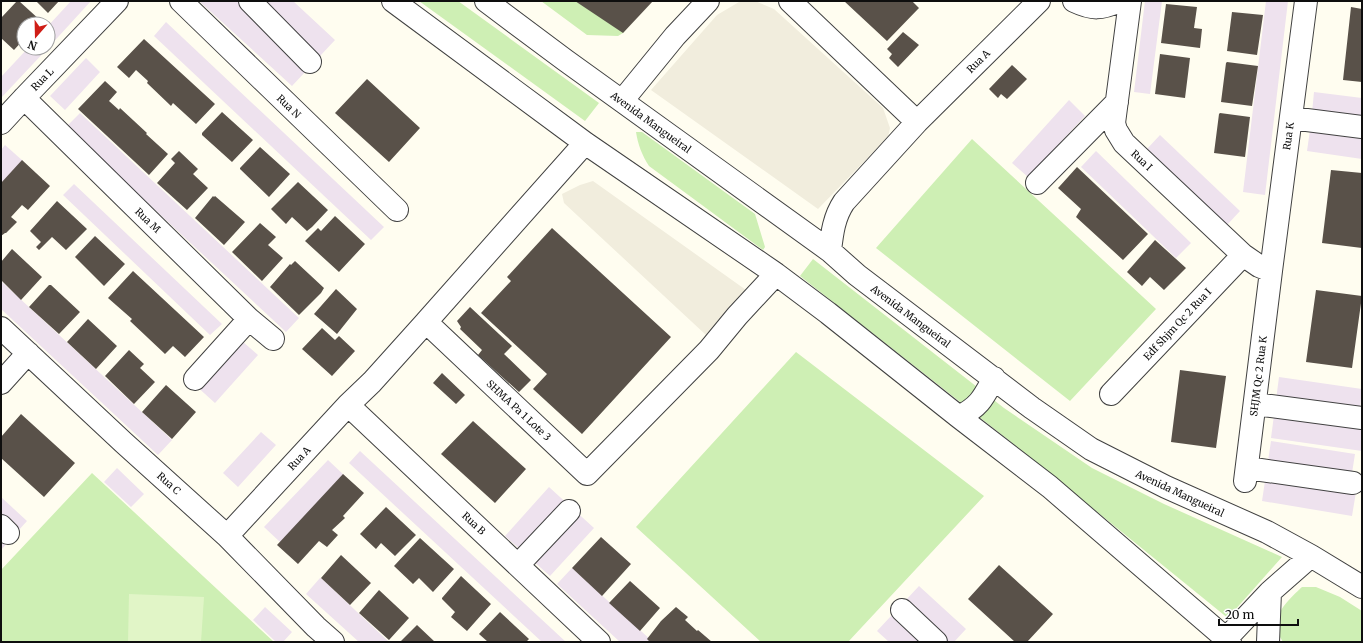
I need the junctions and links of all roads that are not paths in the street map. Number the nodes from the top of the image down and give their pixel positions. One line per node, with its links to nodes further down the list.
1 (117, 1): 15 (street, Rua L)
2 (181, 1): 24 (street, Rua N)
3 (250, 1): 14 (street)
4 (393, 1): 13 (street)
5 (486, 1): 16 (street, Avenida Mangueiral)
6 (708, 1): 16 (street)
7 (790, 1): 19 (street)
8 (1039, 1): 19 (street, Rua A)
9 (1074, 1): 10 (street)
10 (1120, 1)
11 (1130, 1): 17 (street, Rua I)
12 (1306, 1): 18 (street, Rua K)
13 (415, 8): 22 (street)
14 (310, 62)
15 (24, 98): 20 (street, Rua L); 29 (street, Rua M)
16 (622, 101): 25 (street, Avenida Mangueiral)
17 (1117, 102): 23 (street); 26 (street, Rua I)
18 (1291, 118): 21 (street); 27 (street, Rua K)
19 (917, 122): 25 (street, Rua A)
20 (1, 124)
21 (1362, 127)
22 (585, 143): 28 (street); 30 (street)
23 (1037, 183)
24 (397, 210)
25 (830, 251): 34 (street, Avenida Mangueiral)
26 (1243, 254): 27 (street, Rua I); 37 (street, Edf Shjm Qc 2 Rua I)
27 (1270, 271): 38 (street, SHJM Qc 2 Rua K)
28 (776, 274): 30 (street, SHMA Pa 1 Lote 3); 40 (street)
29 (249, 319): 32 (street, Rua M); 35 (street)
30 (426, 322): 39 (street, Rua A)
31 (1, 328): 33 (street, Rua C)
32 (273, 339)
33 (28, 353): 36 (street); 44 (street, Rua C)
34 (994, 378): 40 (street); 45 (street, Avenida Mangueiral)
35 (195, 379)
36 (1, 383)
37 (1111, 394)
38 (1255, 404): 41 (street); 42 (street, SHJM Qc 2 Rua K)
39 (348, 405): 44 (street, Rua A); 46 (street, Rua B)
40 (959, 417): 50 (street)
41 (1362, 418)
42 (1353, 484)
43 (569, 511): 46 (street)
44 (227, 536): 51 (street, Rua C)
45 (1311, 556): 47 (street, Avenida Mangueiral); 48 (street)
46 (518, 565): 52 (street, Rua B)
47 (1362, 587)
48 (1270, 592): 50 (street); 54 (street)
49 (902, 610): 53 (street)
50 (1226, 641)
51 (333, 642)
52 (600, 642)
53 (936, 642)
54 (1268, 642)

